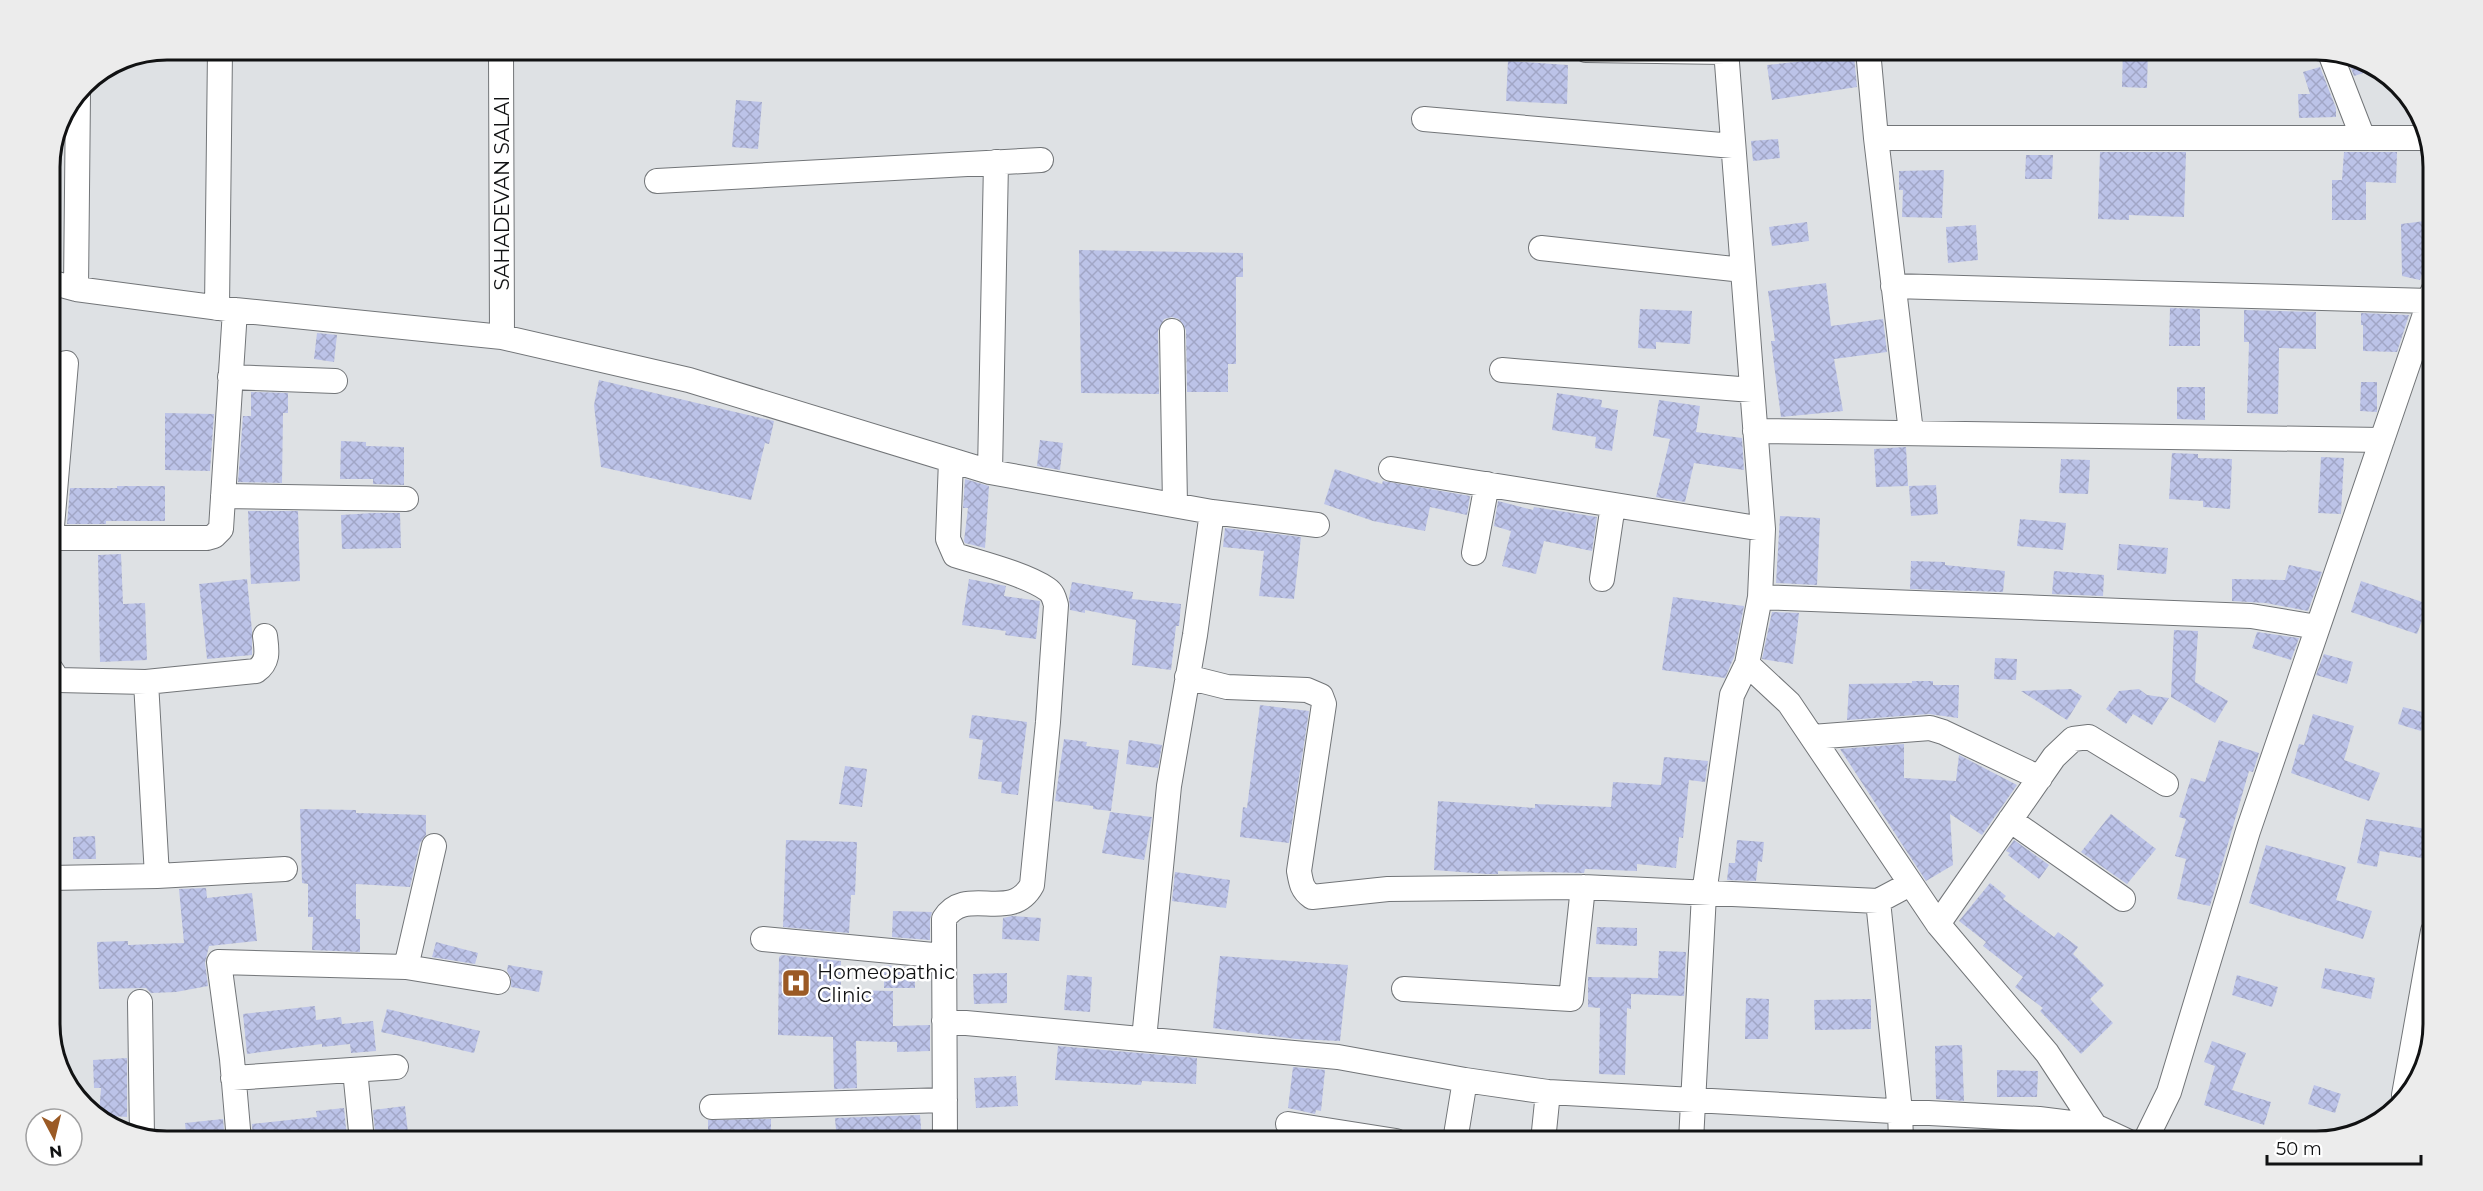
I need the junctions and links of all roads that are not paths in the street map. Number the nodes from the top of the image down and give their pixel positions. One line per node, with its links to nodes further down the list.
1 (220, 60): 21 (street)
2 (501, 60): 24 (street, SAHADEVAN SALAI)
3 (1727, 60): 11 (street)
4 (1869, 60): 8 (street)
5 (2333, 61): 9 (street)
6 (78, 108): 19 (street)
7 (1424, 118): 11 (street)
8 (1876, 138): 9 (street); 18 (street)
9 (2363, 138): 10 (street)
10 (2419, 138)
11 (1733, 146): 16 (street)
12 (1041, 160): 13 (street)
13 (996, 162): 14 (street); 36 (street)
14 (657, 182)
15 (1541, 248): 16 (street)
16 (1743, 270): 29 (street)
17 (60, 285): 19 (street)
18 (1893, 286): 20 (street); 32 (street)
19 (76, 289): 21 (street)
20 (2423, 296)
21 (226, 309): 24 (street); 27 (street)
22 (2423, 322): 33 (street)
23 (1172, 331): 40 (street)
24 (502, 337): 34 (street)
25 (66, 363): 30 (street)
26 (1503, 370): 29 (street)
27 (230, 378): 28 (street); 38 (street)
28 (335, 381)
29 (1752, 390): 31 (street)
30 (60, 429)
31 (1755, 431): 32 (street); 44 (street)
32 (1911, 432): 33 (street)
33 (2382, 440): 49 (street)
34 (951, 460): 36 (street); 70 (street)
35 (1391, 469): 37 (street)
36 (990, 472): 40 (street)
37 (1487, 484): 41 (street); 46 (street)
38 (223, 496): 39 (street); 45 (street)
39 (406, 499)
40 (1175, 505): 42 (street)
41 (1613, 505): 44 (street); 47 (street)
42 (1212, 512): 43 (street); 52 (street)
43 (1317, 525)
44 (1763, 529): 48 (street)
45 (60, 538)
46 (1474, 553)
47 (1602, 579)
48 (1760, 597): 49 (street); 51 (street)
49 (2318, 627): 100 (street)
50 (265, 636): 54 (street)
51 (1747, 664): 55 (street); 65 (street)
52 (1187, 677): 64 (street); 77 (street)
53 (60, 680): 54 (street)
54 (146, 682): 61 (street)
55 (1812, 737): 56 (street); 63 (street)
56 (2040, 778): 57 (street); 58 (street)
57 (2166, 784)
58 (2010, 820): 66 (street); 68 (street)
59 (434, 846): 71 (street)
60 (285, 869): 61 (street)
61 (157, 876): 62 (street)
62 (60, 878)
63 (1910, 884): 67 (street); 68 (street)
64 (1582, 887): 65 (street); 74 (street)
65 (1704, 894): 67 (street); 85 (street)
66 (2123, 899)
67 (1878, 901): 87 (street)
68 (1938, 924): 99 (street)
69 (763, 939): 70 (street)
70 (944, 956): 76 (street)
71 (406, 967): 72 (street); 80 (street)
72 (498, 982)
73 (2423, 987): 82 (street)
74 (1404, 989)
75 (140, 1002): 89 (street)
76 (944, 1021): 77 (street); 84 (street)
77 (1144, 1039): 81 (street)
78 (396, 1068): 79 (street)
79 (355, 1070): 80 (street); 91 (street)
80 (233, 1078): 90 (street)
81 (1465, 1080): 83 (street); 94 (street)
82 (2407, 1081)
83 (1548, 1092): 85 (street); 95 (street)
84 (945, 1100): 86 (street); 92 (street)
85 (1695, 1100): 87 (street); 96 (street)
86 (712, 1107)
87 (1900, 1111): 97 (street); 98 (street)
88 (1288, 1124): 93 (street)
89 (142, 1128)
90 (238, 1131)
91 (361, 1131)
92 (945, 1131)
93 (1330, 1131)
94 (1457, 1131)
95 (1544, 1131)
96 (1692, 1131)
97 (1901, 1131)
98 (2082, 1131)
99 (2091, 1131)
100 (2150, 1131)

